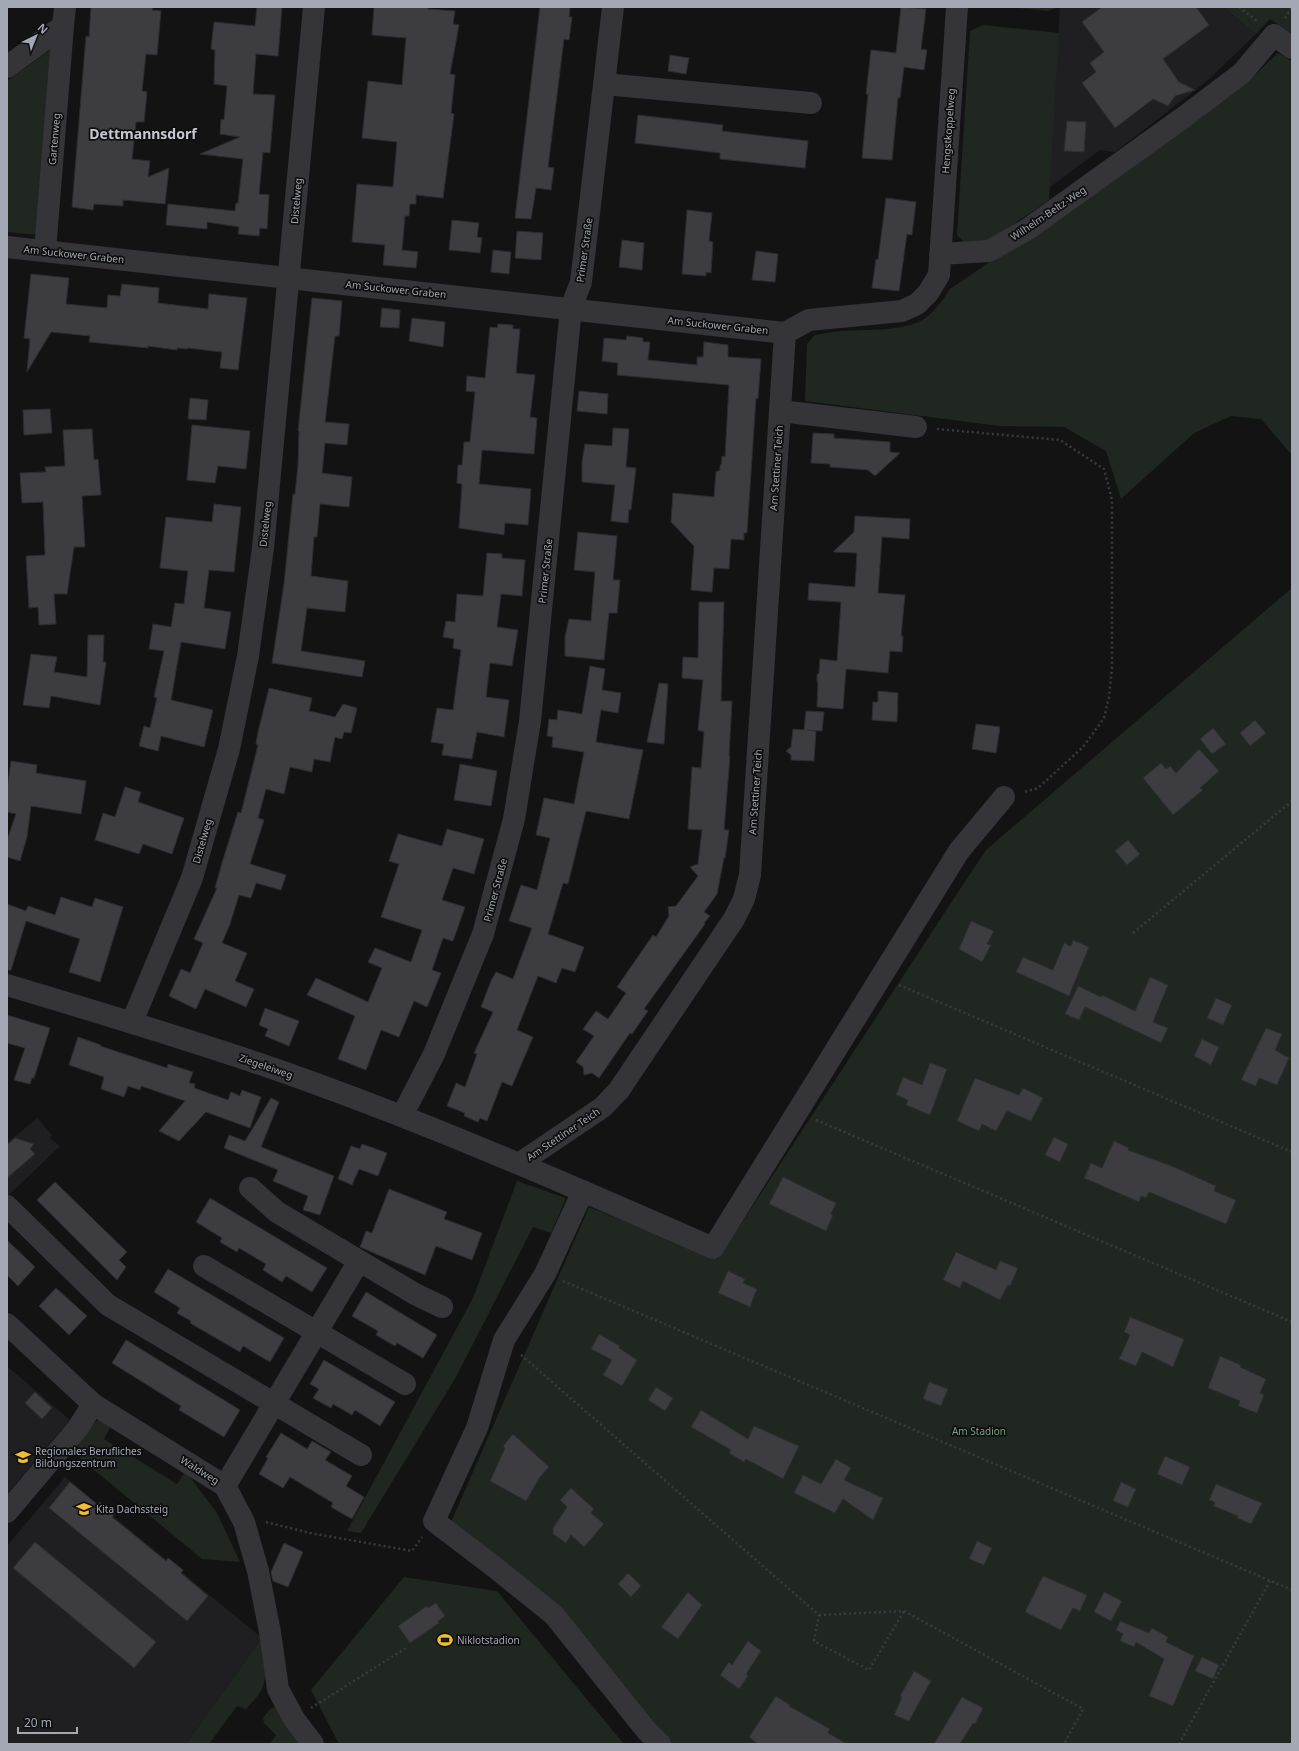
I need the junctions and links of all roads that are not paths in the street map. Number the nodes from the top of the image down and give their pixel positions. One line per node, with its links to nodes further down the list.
1 (314, 7): 12 (street, Distelweg)
2 (613, 7): 7 (street, Primer Straße)
3 (957, 7): 11 (street, Hengstkoppelweg)
4 (64, 17): 6 (street, Gartenweg); 10 (street, Gartenweg)
5 (1292, 48): 11 (street, Wilhelm-Beltz-Weg)
6 (7, 67)
7 (604, 84): 8 (street); 13 (street, Primer Straße)
8 (811, 103)
9 (7, 247): 10 (street, Am Suckower Graben)
10 (45, 251): 12 (street, Am Suckower Graben)
11 (940, 254): 14 (street)
12 (289, 277): 13 (street, Am Suckower Graben); 19 (street, Distelweg)
13 (571, 308): 14 (street, Am Suckower Graben); 20 (street, Primer Straße)
14 (785, 333): 15 (street, Am Stettiner Teich)
15 (780, 411): 16 (street); 21 (street, Am Stettiner Teich)
16 (916, 427)
17 (1004, 797): 23 (street, Ziegeleiweg)
18 (7, 985): 19 (street, Ziegeleiweg)
19 (132, 1022): 20 (street, Ziegeleiweg)
20 (402, 1116): 21 (street, Ziegeleiweg)
21 (520, 1163): 23 (street, Ziegeleiweg)
22 (250, 1188): 25 (street)
23 (583, 1191): 37 (street)
24 (7, 1206): 32 (street)
25 (359, 1261): 27 (street); 29 (street, Waldweg)
26 (204, 1266): 29 (street)
27 (442, 1307)
28 (7, 1324): 31 (street, Waldweg)
29 (317, 1332): 30 (street); 32 (street, Waldweg)
30 (405, 1384)
31 (93, 1404): 34 (street, Waldweg); 35 (street)
32 (274, 1404): 33 (street); 34 (street, Waldweg)
33 (361, 1455)
34 (225, 1486): 36 (street)
35 (7, 1512)
36 (313, 1744)
37 (660, 1744)

